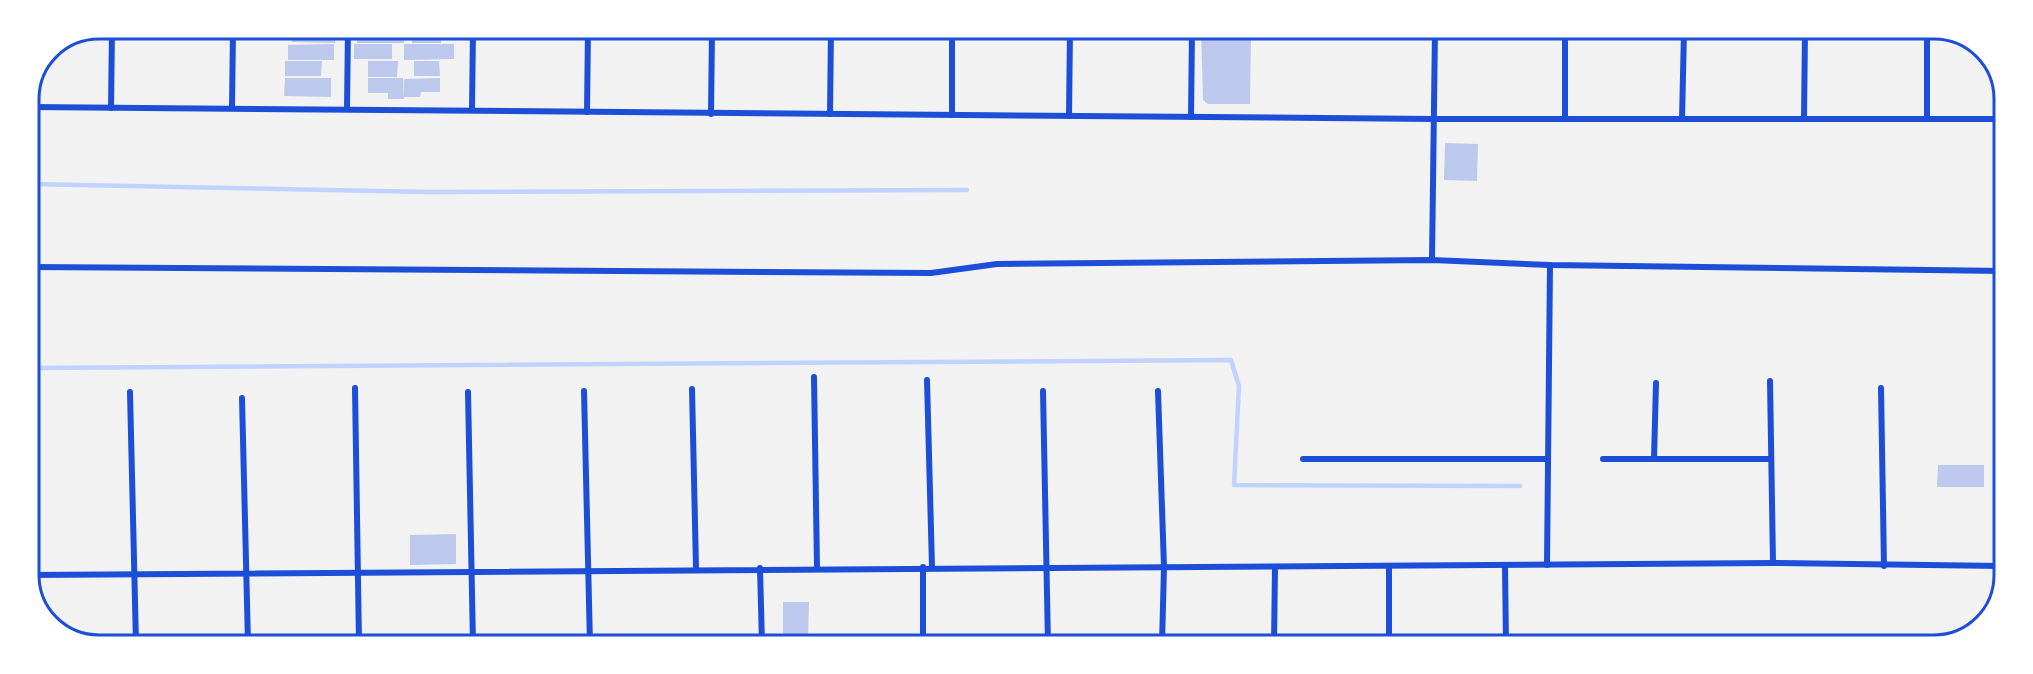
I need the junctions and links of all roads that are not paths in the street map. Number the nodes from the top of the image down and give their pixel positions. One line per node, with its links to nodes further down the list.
1 (112, 39): 17 (street)
2 (233, 39): 18 (street)
3 (348, 39): 19 (street)
4 (473, 39): 20 (street)
5 (588, 39): 21 (street)
6 (712, 39): 22 (street)
7 (831, 39): 23 (street)
8 (952, 39): 24 (street)
9 (1070, 39): 25 (street)
10 (1192, 39): 26 (street)
11 (1435, 39): 30 (street)
12 (1565, 39): 27 (street)
13 (1684, 39): 31 (street)
14 (1805, 39): 28 (street)
15 (1927, 39): 29 (street)
16 (39, 106): 17 (street)
17 (111, 108): 18 (street)
18 (232, 108): 19 (street)
19 (347, 108): 20 (street)
20 (472, 109): 21 (street)
21 (587, 112): 22 (street)
22 (711, 114): 23 (street)
23 (830, 114): 24 (street)
24 (952, 115): 25 (street)
25 (1069, 116): 26 (street)
26 (1191, 117): 30 (street)
27 (1565, 117): 30 (street); 31 (street)
28 (1804, 118): 29 (street); 31 (street)
29 (1927, 118): 32 (street)
30 (1434, 119): 33 (street)
31 (1682, 119)
32 (1994, 119)
33 (1432, 260): 34 (street); 35 (street)
34 (1550, 265): 36 (street); 51 (street)
35 (39, 267)
36 (1994, 271)
37 (814, 376): 68 (street)
38 (927, 380): 61 (street)
39 (1770, 381): 54 (street)
40 (1656, 383): 53 (street)
41 (355, 388): 72 (street)
42 (1881, 388): 58 (street)
43 (692, 390): 66 (street)
44 (584, 391): 69 (street)
45 (1043, 391): 62 (street)
46 (1158, 391): 63 (street)
47 (130, 392): 73 (street)
48 (468, 392): 70 (street)
49 (242, 398): 71 (street)
50 (1303, 459): 51 (street)
51 (1548, 459): 57 (street)
52 (1603, 459): 53 (street)
53 (1654, 459): 54 (street)
54 (1769, 459): 55 (street)
55 (1773, 562): 57 (street); 58 (street)
56 (1505, 566): 57 (street); 65 (street); 86 (street)
57 (1547, 566)
58 (1884, 566): 59 (street)
59 (1994, 566)
60 (923, 567): 61 (street); 68 (street); 81 (street)
61 (932, 567): 62 (street)
62 (1047, 567): 63 (street); 82 (street)
63 (1164, 567): 64 (street); 83 (street)
64 (1275, 567): 65 (street); 84 (street)
65 (1389, 567): 85 (street)
66 (696, 568): 67 (street); 69 (street)
67 (760, 568): 68 (street); 80 (street)
68 (817, 568)
69 (590, 569): 70 (street); 79 (street)
70 (471, 570): 72 (street); 78 (street)
71 (247, 572): 72 (street); 73 (street); 76 (street)
72 (359, 572): 77 (street)
73 (134, 573): 74 (street); 75 (street)
74 (39, 574)
75 (135, 635)
76 (248, 635)
77 (359, 635)
78 (473, 635)
79 (590, 635)
80 (762, 635)
81 (923, 635)
82 (1048, 635)
83 (1162, 635)
84 (1274, 635)
85 (1389, 635)
86 (1506, 635)

